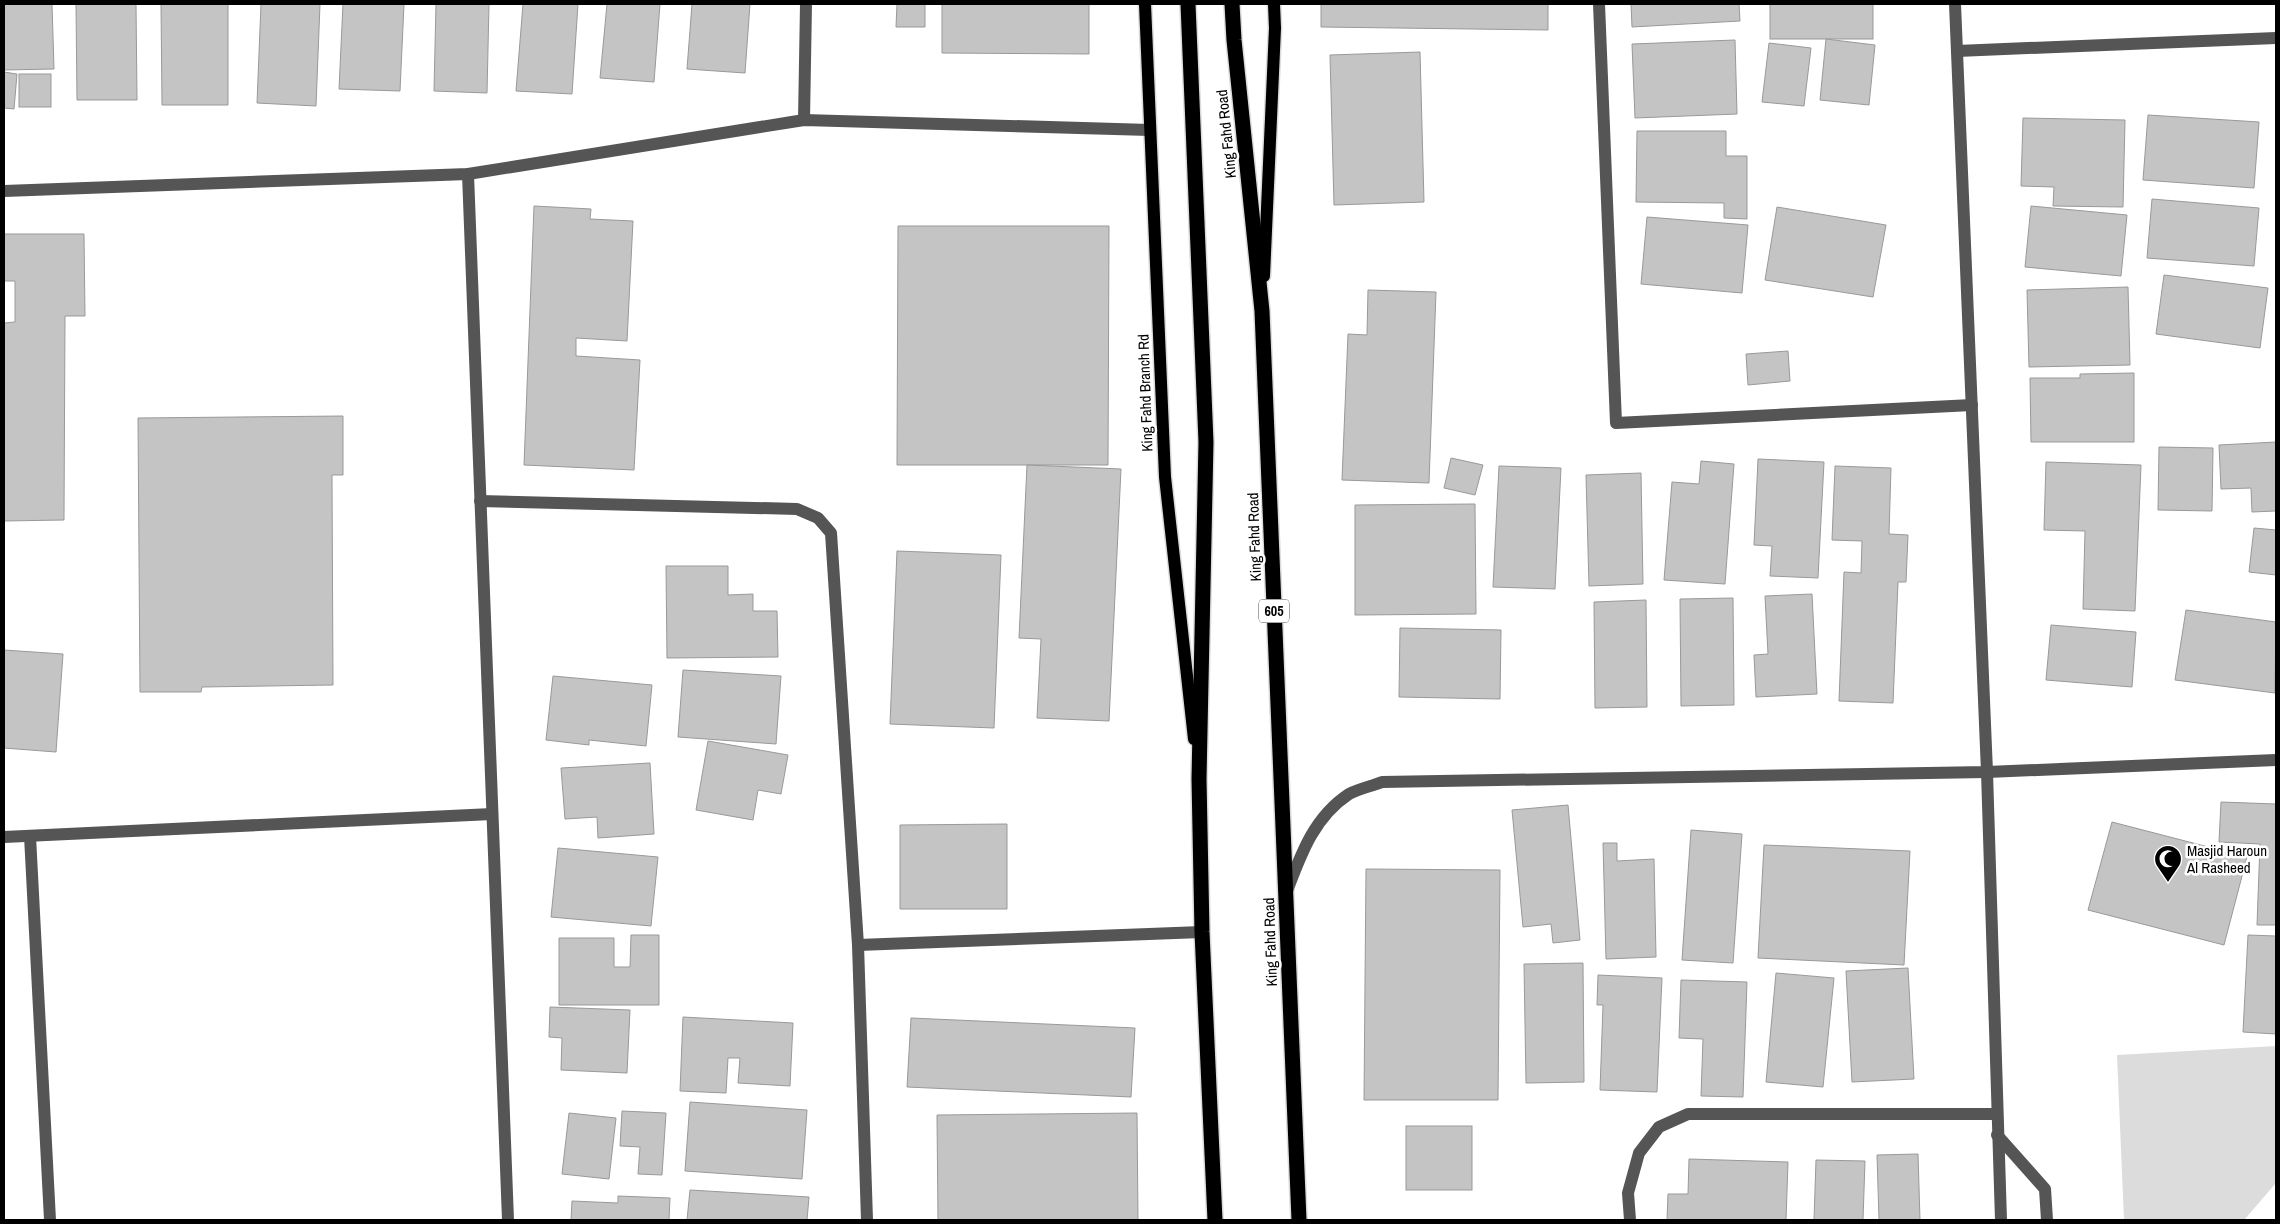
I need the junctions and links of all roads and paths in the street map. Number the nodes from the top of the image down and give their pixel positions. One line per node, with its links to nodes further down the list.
1 (806, 4): 10 (street)
2 (1145, 4): 11 (main road, King Fahd Branch Rd)
3 (1188, 4): 19 (highway, King Fahd Road)
4 (1232, 4): 14 (highway, King Fahd Road / 605)
5 (1274, 4): 14 (main road)
6 (1599, 4): 15 (street)
7 (1955, 4): 9 (street)
8 (2276, 38): 9 (street)
9 (1957, 51): 15 (street)
10 (804, 120): 11 (street); 12 (street)
11 (1150, 130): 19 (main road, King Fahd Branch Rd)
12 (468, 174): 13 (street); 16 (street)
13 (4, 191)
14 (1262, 311): 23 (highway, King Fahd Road / 605)
15 (1972, 405): 18 (street)
16 (480, 501): 20 (street); 25 (street)
17 (2276, 760): 18 (street)
18 (1987, 772): 23 (street); 26 (street)
19 (1199, 779): 24 (highway, King Fahd Road)
20 (492, 814): 21 (street); 29 (street)
21 (30, 836): 22 (street); 28 (street)
22 (4, 837)
23 (1286, 896): 32 (highway, King Fahd Road / 605)
24 (1202, 932): 25 (street); 31 (highway, King Fahd Road)
25 (858, 945): 30 (street)
26 (1996, 1114): 27 (street); 33 (street)
27 (1997, 1135): 34 (street); 35 (street)
28 (50, 1220)
29 (508, 1220)
30 (867, 1220)
31 (1215, 1220)
32 (1299, 1220)
33 (1630, 1220)
34 (2001, 1220)
35 (2047, 1220)

